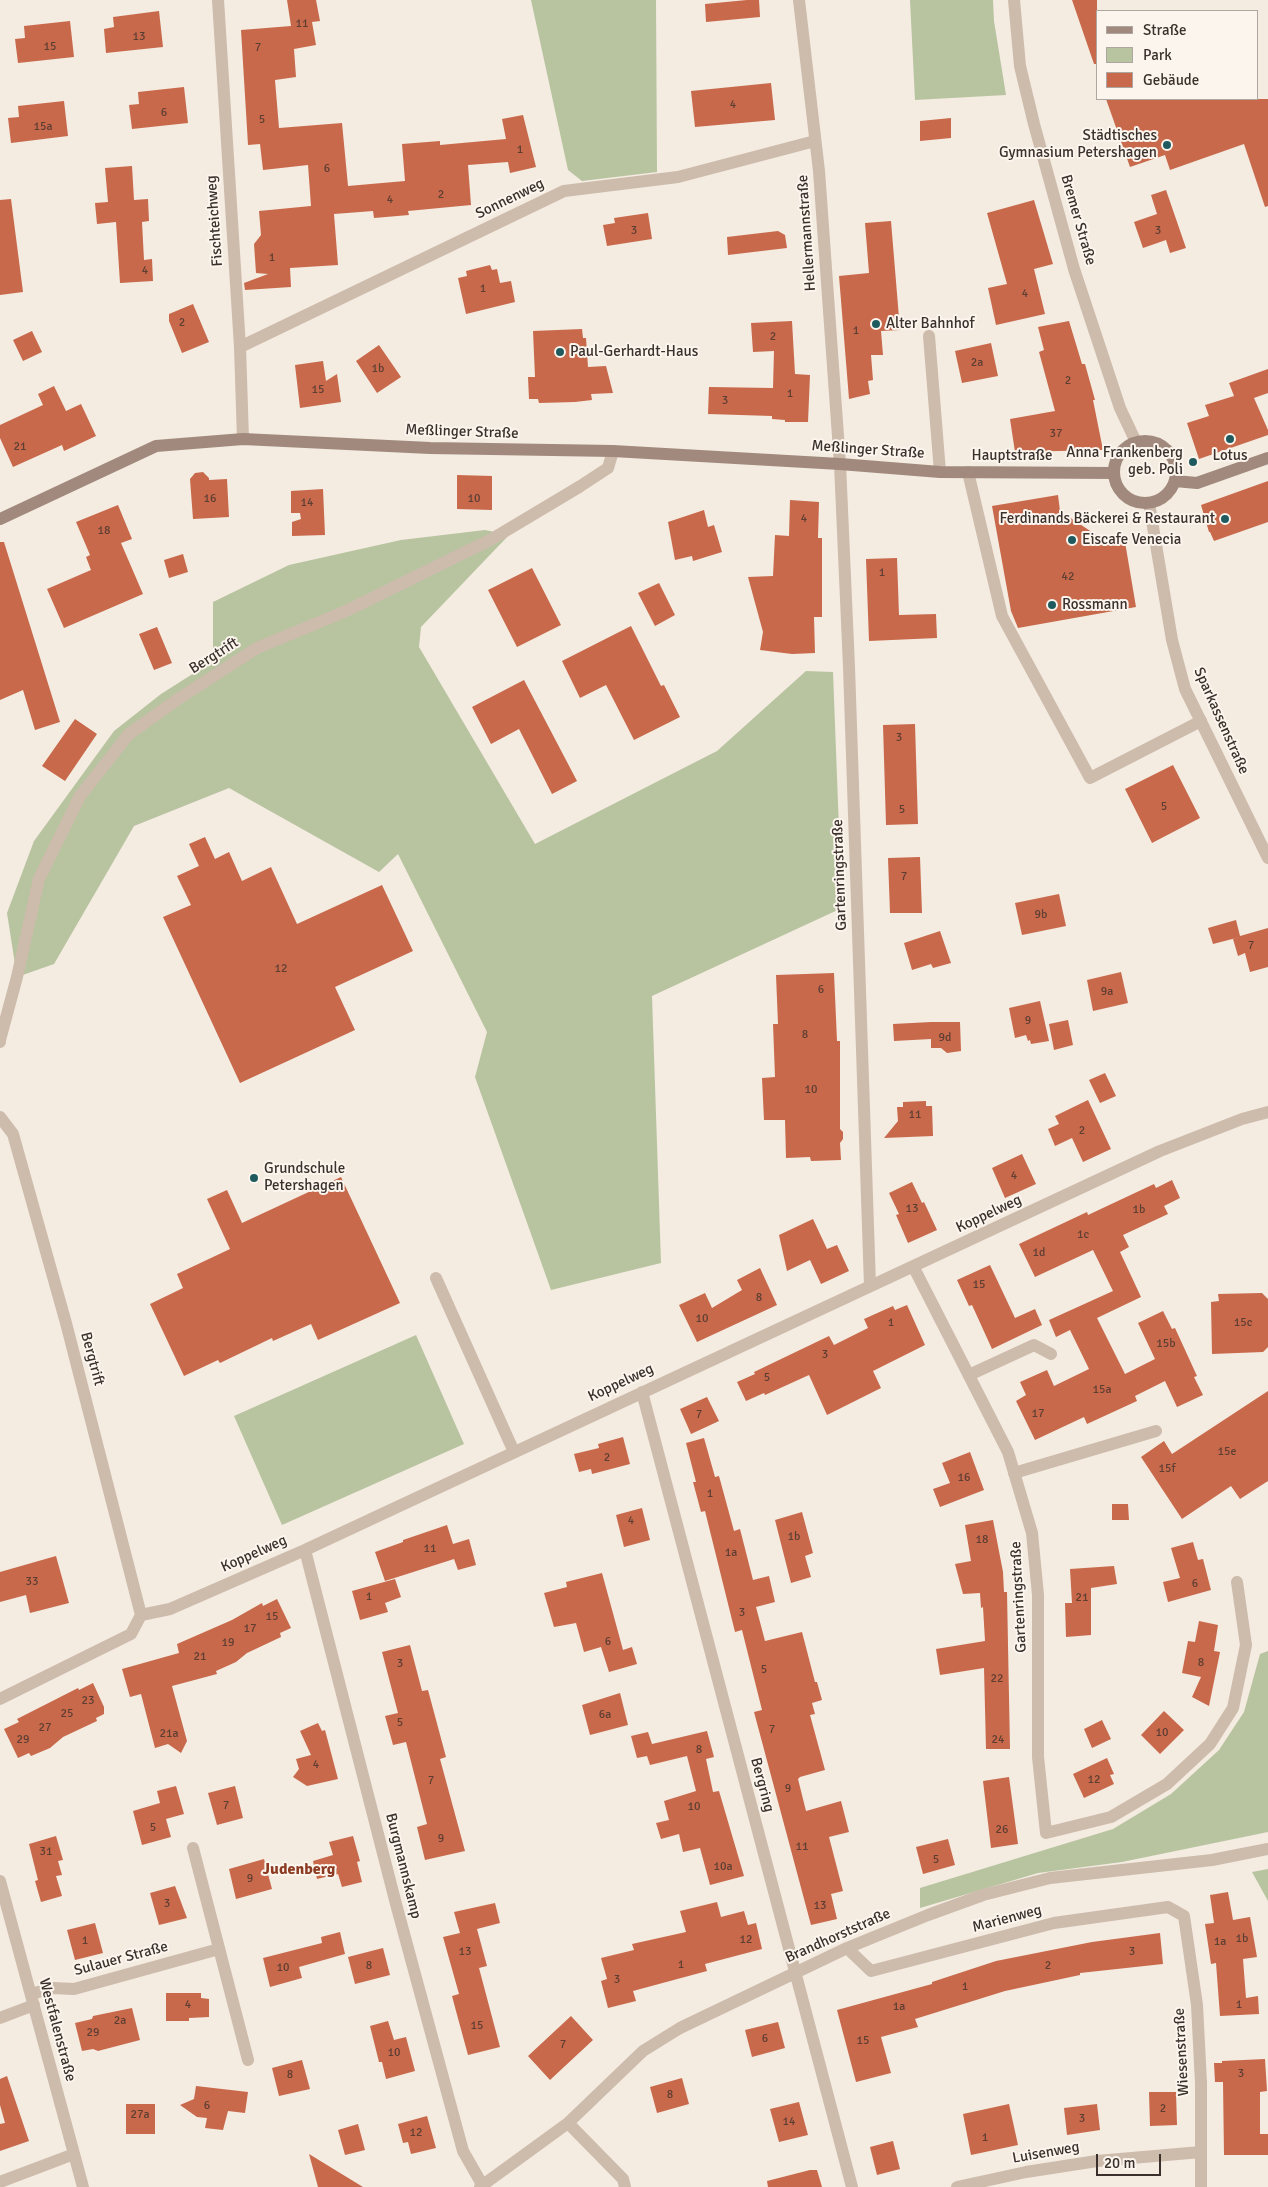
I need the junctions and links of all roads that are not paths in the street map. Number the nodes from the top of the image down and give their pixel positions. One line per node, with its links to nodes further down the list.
1 (218, 0): 6 (street, Fischteichweg)
2 (799, 0): 4 (street, Hellermannstraße)
3 (1014, 0): 8 (street, Bremer Straße)
4 (815, 141): 6 (street, Sonnenweg); 11 (street, Hellermannstraße)
5 (929, 336): 12 (street)
6 (240, 347): 7 (street, Fischteichweg)
7 (243, 439): 9 (street, Meßlinger Straße); 17 (street, Meßlinger Straße)
8 (1136, 442): 14 (street); 15 (street)
9 (613, 451): 11 (street, Meßlinger Straße); 20 (street, Bergtrift)
10 (1268, 458): 15 (street)
11 (840, 464): 12 (street, Meßlinger Straße); 25 (street, Gartenringstraße)
12 (940, 472): 13 (street, Hauptstraße)
13 (968, 472): 14 (street, Hauptstraße); 18 (street)
14 (1114, 473): 16 (street)
15 (1176, 481): 16 (street)
16 (1149, 503): 18 (street, Sparkassenstraße)
17 (0, 518)
18 (1201, 721): 19 (street, Sparkassenstraße)
19 (1268, 858)
20 (0, 1041)
21 (1268, 1112): 23 (street, Koppelweg)
22 (0, 1117): 34 (street, Bergtrift)
23 (913, 1266): 25 (street, Koppelweg); 27 (street, Gartenringstraße)
24 (436, 1278): 30 (street)
25 (870, 1285): 28 (street, Koppelweg)
26 (1051, 1354): 27 (street)
27 (969, 1375): 31 (street, Gartenringstraße)
28 (642, 1392): 30 (street, Koppelweg); 42 (street, Bergring)
29 (1156, 1431): 31 (street)
30 (514, 1452): 32 (street, Koppelweg)
31 (1014, 1473): 33 (street, Gartenringstraße)
32 (304, 1550): 34 (street, Koppelweg); 50 (street, Burgmannskamp)
33 (1237, 1582)
34 (141, 1615): 35 (street)
35 (0, 1699)
36 (193, 1848): 41 (street)
37 (1268, 1849): 40 (street, Brandhorststraße)
38 (0, 1881): 43 (street, Westfalenstraße)
39 (1184, 1916): 40 (street, Marienweg); 47 (street, Wiesenstraße)
40 (847, 1948): 42 (street, Brandhorststraße)
41 (219, 1949): 43 (street, Sulauer Straße); 45 (street)
42 (795, 1972): 46 (street, Brandhorststraße); 53 (street, Bergring)
43 (32, 1999): 44 (street, Sulauer Straße); 48 (street, Westfalenstraße)
44 (0, 2018)
45 (248, 2060)
46 (568, 2122): 50 (street, Brandhorststraße); 52 (street)
47 (1201, 2152): 54 (street, Luisenweg); 55 (street, Wiesenstraße)
48 (74, 2154): 49 (street); 51 (street, Westfalenstraße)
49 (0, 2182)
50 (482, 2186)
51 (83, 2187)
52 (625, 2187)
53 (852, 2187)
54 (958, 2187)
55 (1201, 2187)

